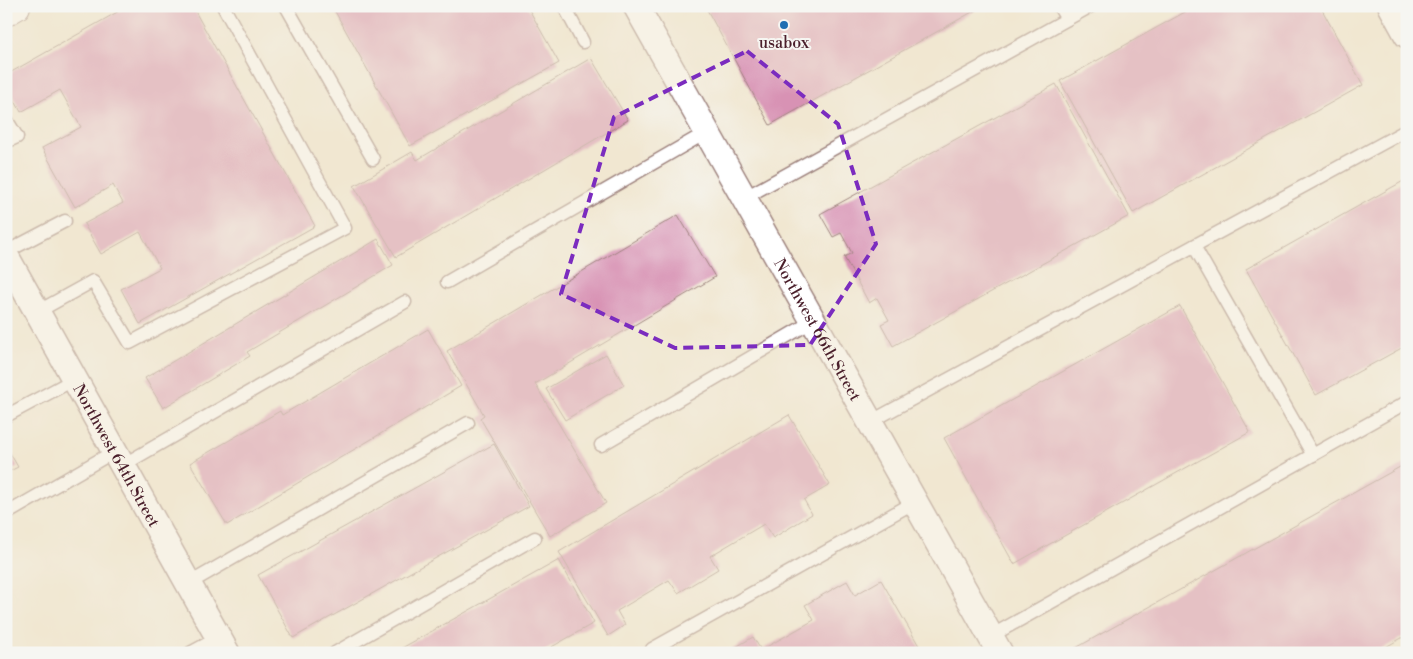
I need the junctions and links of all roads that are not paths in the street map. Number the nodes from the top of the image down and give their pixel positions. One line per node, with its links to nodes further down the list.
1 (16, 6): 9 (street)
2 (223, 6): 25 (lane)
3 (286, 6): 17 (lane)
4 (564, 6): 12 (lane)
5 (636, 6): 15 (street, Northwest 66th Street)
6 (1060, 6): 10 (lane)
7 (1091, 6): 10 (lane)
8 (1391, 6): 11 (street)
9 (6, 12)
10 (1067, 19): 18 (lane)
11 (1407, 35)
12 (583, 42)
13 (6, 119): 16 (lane)
14 (1407, 130): 20 (lane)
15 (707, 132): 18 (street, Northwest 66th Street); 23 (lane)
16 (6, 142)
17 (373, 159)
18 (744, 198): 26 (street, Northwest 66th Street)
19 (65, 221): 21 (lane)
20 (1194, 246): 31 (lane); 33 (lane)
21 (6, 252)
22 (6, 256): 25 (street, Northwest 64th Street)
23 (447, 282)
24 (405, 302): 34 (lane)
25 (37, 312): 27 (street, Northwest 64th Street)
26 (813, 321): 31 (street, Northwest 66th Street); 32 (lane)
27 (74, 379): 29 (lane); 34 (street, Northwest 64th Street)
28 (1407, 402): 33 (lane)
29 (6, 416)
30 (468, 422): 38 (lane)
31 (870, 422): 35 (street, Northwest 66th Street)
32 (600, 445)
33 (1313, 455): 39 (lane)
34 (119, 458): 36 (lane); 38 (street, Northwest 64th Street)
35 (915, 502): 39 (street, Northwest 66th Street); 41 (lane)
36 (6, 514)
37 (535, 538): 43 (lane)
38 (188, 584): 40 (street, Northwest 64th Street)
39 (995, 644)
40 (222, 645): 42 (lane)
41 (652, 649)
42 (190, 653)
43 (335, 653)

